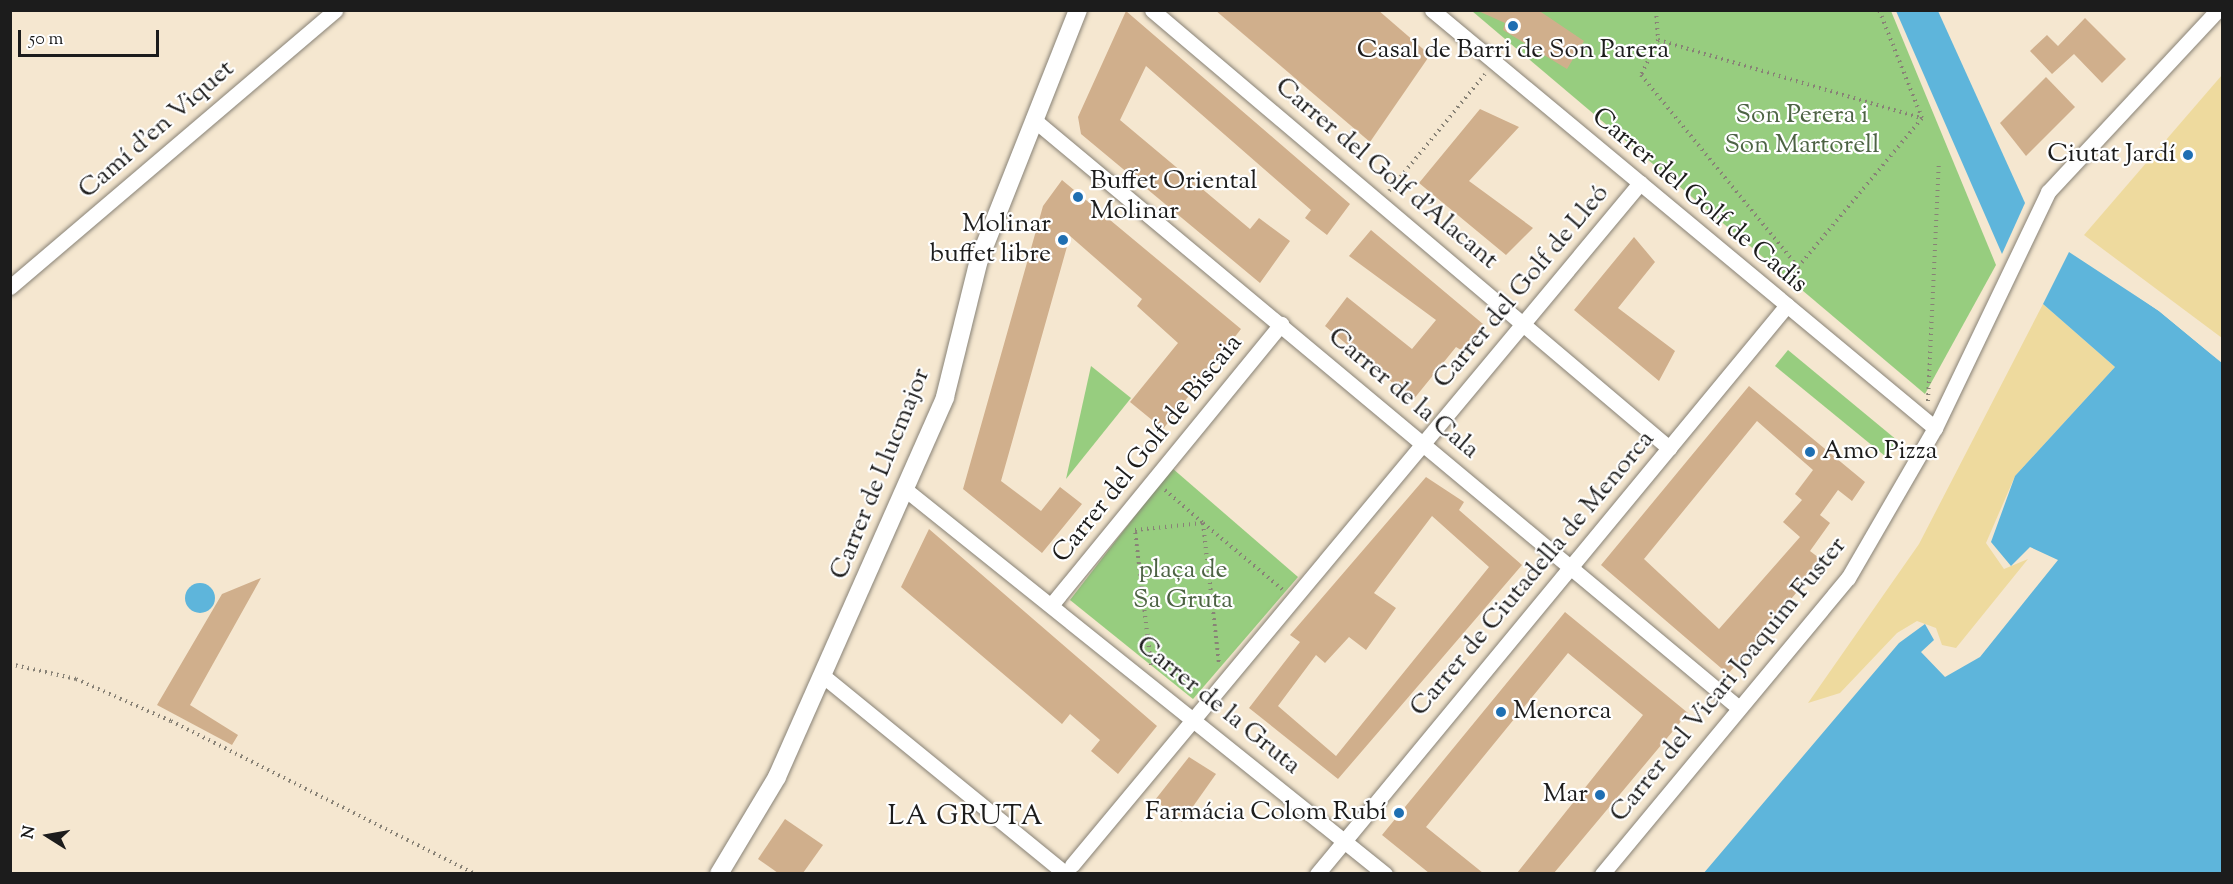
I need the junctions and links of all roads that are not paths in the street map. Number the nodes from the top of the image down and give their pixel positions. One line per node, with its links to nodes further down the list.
1 (335, 10): 8 (street, Camí d'en Viquet)
2 (1078, 10): 6 (street, Carrer de Llucmajor)
3 (1432, 10): 7 (street, Carrer del Golf de Cadis)
4 (2218, 10): 12 (street, Carrer del Vicari Joaquim Fuster)
5 (1157, 12): 10 (street, Carrer del Golf d'Alacant)
6 (1033, 119): 11 (street, Carrer de la Cala); 15 (street, Carrer de Llucmajor)
7 (1640, 183): 9 (street, Carrer del Golf de Cadis); 10 (street, Carrer del Golf de Lleó)
8 (10, 287)
9 (1787, 305): 12 (street, Carrer del Golf de Cadis); 14 (street, Carrer de Ciutadella de Menorca)
10 (1523, 320): 13 (street, Carrer del Golf de Lleó); 14 (street, Carrer del Golf d'Alacant)
11 (1281, 324): 13 (street, Carrer de la Cala); 17 (street, Carrer del Golf de Biscaia)
12 (1935, 428): 19 (street, Carrer del Vicari Joaquim Fuster)
13 (1424, 443): 16 (street, Carrer de la Cala); 20 (street, Carrer del Golf de Lleó)
14 (1669, 448): 16 (street, Carrer de Ciutadella de Menorca)
15 (906, 490): 17 (street, Carrer de la Gruta); 18 (street, Carrer de Llucmajor)
16 (1572, 564): 19 (street, Carrer de la Cala); 21 (street, Carrer de Ciutadella de Menorca)
17 (1052, 604): 20 (street, Carrer de la Gruta)
18 (822, 675): 22 (street); 23 (street, Carrer de Llucmajor)
19 (1739, 708): 26 (street, Carrer del Vicari Joaquim Fuster)
20 (1197, 719): 21 (street, Carrer de la Gruta); 22 (street, Carrer del Golf de Lleó)
21 (1345, 839): 24 (street, Carrer de Ciutadella de Menorca); 25 (street, Carrer de la Gruta)
22 (1071, 871)
23 (718, 873)
24 (1317, 873)
25 (1385, 873)
26 (1602, 873)

